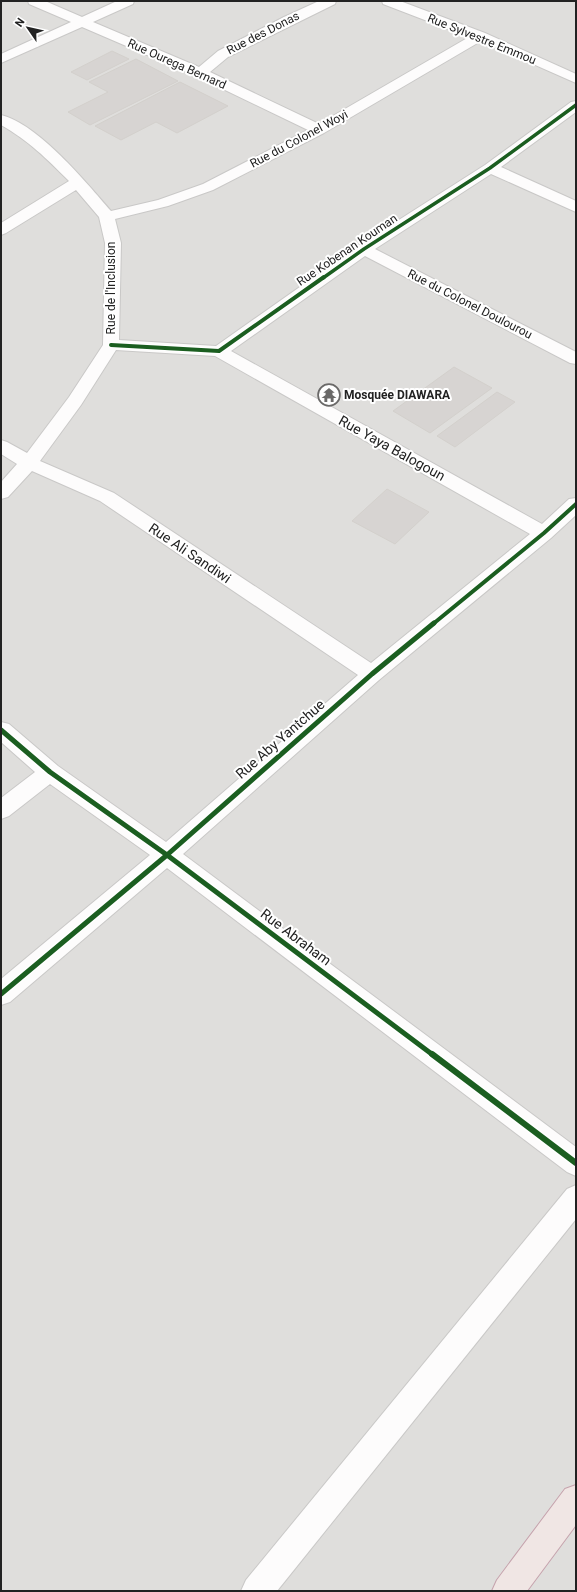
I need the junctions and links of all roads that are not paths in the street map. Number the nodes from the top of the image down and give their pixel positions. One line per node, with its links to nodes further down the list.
1 (34, 1): 5 (street, Rue Ourega Bernard)
2 (128, 1): 5 (street)
3 (330, 1): 8 (street, Rue des Donas)
4 (388, 1): 6 (street, Rue Sylvestre Emmou)
5 (81, 22): 7 (street); 8 (street, Rue Ourega Bernard)
6 (480, 36): 9 (street, Rue Sylvestre Emmou); 12 (street, Rue du Colonel Woyi)
7 (1, 59)
8 (201, 73): 12 (street, Rue Ourega Bernard)
9 (576, 78)
10 (576, 104): 13 (street, Rue Kobenan Kouman)
11 (1, 119): 14 (street, Rue de l'Inclusion)
12 (319, 130): 16 (street, Rue du Colonel Woyi)
13 (490, 168): 15 (street); 18 (street, Rue Kobenan Kouman)
14 (78, 182): 16 (street, Rue de l'Inclusion); 17 (street)
15 (576, 206)
16 (107, 216): 19 (street, Rue de l'Inclusion)
17 (1, 230)
18 (364, 249): 20 (street, Rue Kobenan Kouman); 21 (street, Rue du Colonel Doulourou)
19 (111, 345): 20 (street); 23 (street, Rue de l'Inclusion)
20 (219, 351): 26 (street, Rue Yaya Balogoun)
21 (576, 359)
22 (1, 446): 23 (street, Rue Ali Sandiwi)
23 (29, 463): 24 (street, Rue de l'Inclusion); 27 (street, Rue Ali Sandiwi)
24 (1, 493)
25 (576, 504): 26 (street, Rue Aby Yantchue)
26 (544, 533): 27 (street, Rue Aby Yantchue)
27 (372, 674): 31 (street, Rue Aby Yantchue)
28 (1, 730): 29 (street, Rue Abraham)
29 (50, 772): 30 (street); 31 (street, Rue Abraham)
30 (1, 810)
31 (167, 855): 32 (street, Rue Aby Yantchue); 33 (street, Rue Abraham)
32 (1, 994)
33 (576, 1163)
34 (576, 1198): 36 (street)
35 (576, 1500): 37 (highway)
36 (257, 1591)
37 (508, 1591)

